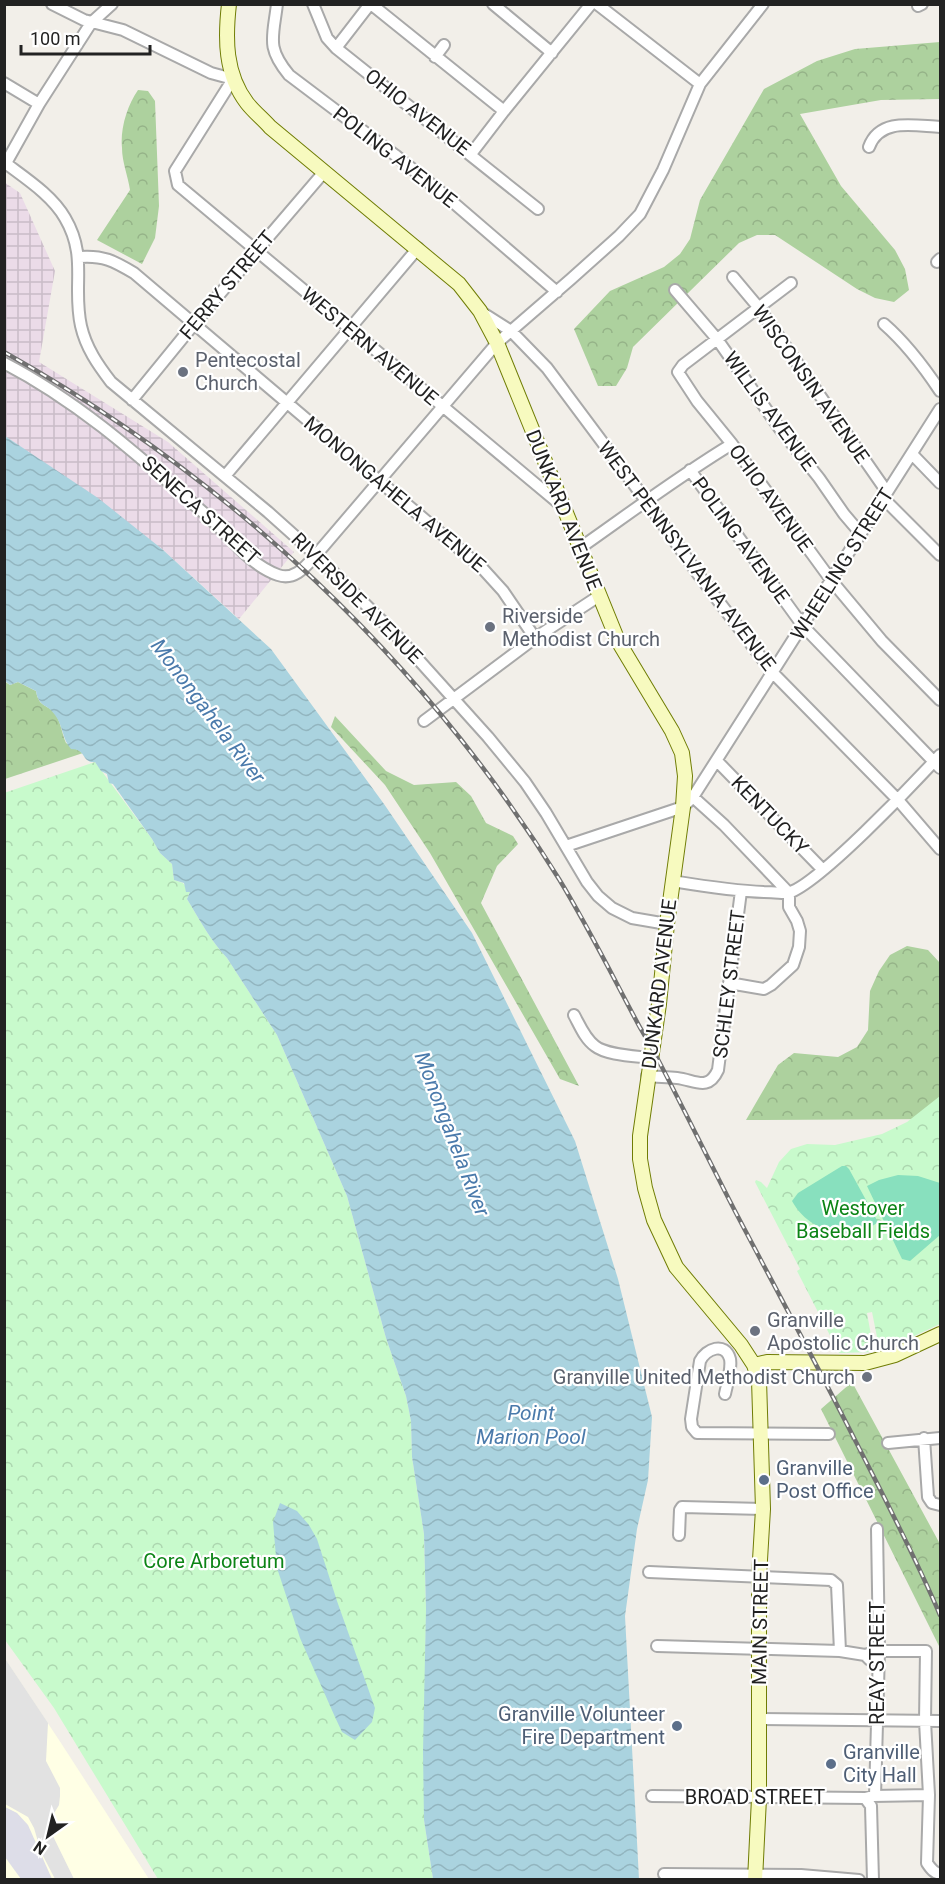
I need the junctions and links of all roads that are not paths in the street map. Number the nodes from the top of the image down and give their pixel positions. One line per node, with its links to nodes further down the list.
1 (52, 4): 11 (street)
2 (228, 4): 16 (main road, DUNKARD AVENUE)
3 (277, 4): 33 (street, POLING AVENUE)
4 (313, 4): 13 (street, OHIO AVENUE)
5 (370, 4): 13 (street); 15 (street)
6 (494, 4): 14 (street)
7 (591, 4): 14 (street)
8 (597, 4): 18 (street)
9 (763, 4): 18 (street, SENECA STREET)
10 (110, 5): 11 (street)
11 (92, 23): 16 (street); 19 (street)
12 (444, 45): 15 (street)
13 (336, 48): 23 (street, OHIO AVENUE)
14 (552, 52): 20 (street)
15 (435, 57): 20 (street)
16 (233, 79): 25 (main road, DUNKARD AVENUE); 28 (street, WESTERN AVENUE)
17 (4, 83): 19 (street)
18 (700, 84): 33 (street, SENECA STREET)
19 (39, 104): 24 (street)
20 (504, 111): 23 (street)
21 (940, 127): 22 (street)
22 (869, 147)
23 (471, 154): 26 (street, OHIO AVENUE)
24 (5, 162): 29 (street)
25 (324, 172): 27 (main road, DUNKARD AVENUE); 28 (street, FERRY STREET)
26 (538, 209)
27 (418, 248): 35 (main road, DUNKARD AVENUE); 38 (street)
28 (257, 250): 36 (street, FERRY STREET); 38 (street, WESTERN AVENUE)
29 (79, 257): 36 (street, MONONGAHELA AVENUE); 44 (street, RIVERSIDE AVENUE)
30 (733, 277): 34 (street, WISCONSIN AVENUE)
31 (791, 283): 34 (street)
32 (675, 290): 40 (street, WILLIS AVENUE)
33 (557, 291): 39 (street, SENECA STREET)
34 (759, 308): 40 (street); 54 (street, WISCONSIN AVENUE)
35 (480, 311): 39 (street, WEST PENNSYLVANIA AVENUE); 41 (main road, DUNKARD AVENUE)
36 (194, 324): 44 (street, FERRY STREET); 45 (street, MONONGAHELA AVENUE)
37 (885, 324): 43 (street)
38 (349, 328): 45 (street); 46 (street, WESTERN AVENUE)
39 (511, 331): 41 (street, SENECA STREET); 55 (street, WEST PENNSYLVANIA AVENUE)
40 (717, 339): 48 (street, OHIO AVENUE); 57 (street, WILLIS AVENUE)
41 (497, 343): 46 (street, SENECA STREET); 56 (main road, DUNKARD AVENUE)
42 (4, 363): 59 (street, SENECA STREET)
43 (940, 392)
44 (132, 400): 51 (street, RIVERSIDE AVENUE)
45 (288, 404): 51 (street); 52 (street, MONONGAHELA AVENUE)
46 (443, 407): 52 (street, SENECA STREET); 56 (street, WESTERN AVENUE)
47 (940, 410): 49 (street, WHEELING STREET)
48 (732, 444): 50 (street); 61 (street, OHIO AVENUE)
49 (912, 454): 53 (street); 54 (street, WHEELING STREET)
50 (690, 470): 55 (street); 63 (street, POLING AVENUE)
51 (225, 476): 59 (street, RIVERSIDE AVENUE)
52 (379, 482): 59 (street, SENECA STREET); 64 (street, MONONGAHELA AVENUE)
53 (940, 483)
54 (885, 495): 57 (street, WHEELING STREET); 60 (street, WISCONSIN AVENUE)
55 (647, 502): 58 (street); 65 (street, WEST PENNSYLVANIA AVENUE)
56 (562, 506): 58 (main road, DUNKARD AVENUE)
57 (861, 534): 61 (street, WHEELING STREET)
58 (580, 548): 62 (main road, DUNKARD AVENUE)
59 (316, 555): 66 (street, RIVERSIDE AVENUE)
60 (940, 555)
61 (831, 580): 63 (street, WHEELING STREET); 67 (street, OHIO AVENUE)
62 (599, 596): 64 (street); 73 (main road, DUNKARD AVENUE)
63 (803, 626): 65 (street, WHEELING STREET); 70 (street, POLING AVENUE)
64 (535, 638): 66 (street)
65 (773, 672): 69 (street, WHEELING STREET); 72 (street, WEST PENNSYLVANIA AVENUE)
66 (454, 699): 68 (street); 74 (street, RIVERSIDE AVENUE)
67 (940, 700)
68 (424, 721)
69 (717, 761): 71 (street, WHEELING STREET); 76 (street, KENTUCKY)
70 (939, 761): 72 (street)
71 (693, 797): 73 (street, WHEELING STREET); 79 (street)
72 (897, 800): 75 (street, WEST PENNSYLVANIA AVENUE); 76 (street)
73 (683, 807): 74 (street); 77 (main road, DUNKARD AVENUE)
74 (566, 846): 80 (street, RIVERSIDE AVENUE)
75 (940, 849)
76 (824, 870): 79 (street)
77 (672, 881): 78 (street); 80 (main road, DUNKARD AVENUE)
78 (741, 891): 79 (street); 81 (street, SCHLEY STREET)
79 (789, 893): 81 (street)
80 (667, 924): 83 (main road, DUNKARD AVENUE)
81 (729, 983): 84 (street, SCHLEY STREET)
82 (574, 1016): 83 (street)
83 (650, 1058): 84 (main road, DUNKARD AVENUE)
84 (647, 1076): 86 (main road, DUNKARD AVENUE)
85 (940, 1334): 88 (main road)
86 (736, 1339): 87 (street); 88 (main road, DUNKARD AVENUE)
87 (725, 1350): 89 (street); 91 (street)
88 (754, 1365): 91 (main road, MAIN STREET)
89 (725, 1394)
90 (829, 1434): 91 (street)
91 (760, 1435): 96 (main road, MAIN STREET)
92 (924, 1438): 93 (street); 94 (street); 95 (street)
93 (940, 1438)
94 (888, 1443)
95 (936, 1504)
96 (763, 1509): 98 (street); 100 (main road, MAIN STREET)
97 (877, 1529): 104 (street, REAY STREET)
98 (679, 1534)
99 (649, 1572): 100 (street)
100 (759, 1577): 102 (main road, MAIN STREET); 103 (street)
101 (657, 1646): 102 (street)
102 (758, 1650): 103 (street); 107 (main road, MAIN STREET)
103 (840, 1651): 105 (street)
104 (879, 1651): 105 (street); 106 (street, REAY STREET); 109 (street)
105 (865, 1655): 106 (street)
106 (878, 1667): 108 (street, REAY STREET)
107 (759, 1719): 108 (street); 114 (main road, MAIN STREET)
108 (877, 1720): 109 (street); 113 (street, REAY STREET)
109 (926, 1720): 110 (street); 111 (street)
110 (940, 1721)
111 (929, 1795): 113 (street, BROAD STREET); 116 (street)
112 (652, 1796): 114 (street, BROAD STREET)
113 (870, 1797): 114 (street, BROAD STREET); 119 (street, REAY STREET)
114 (759, 1798): 117 (main road, MAIN STREET)
115 (664, 1874): 117 (street)
116 (940, 1874)
117 (755, 1878): 118 (street)
118 (859, 1880)
119 (873, 1880)

